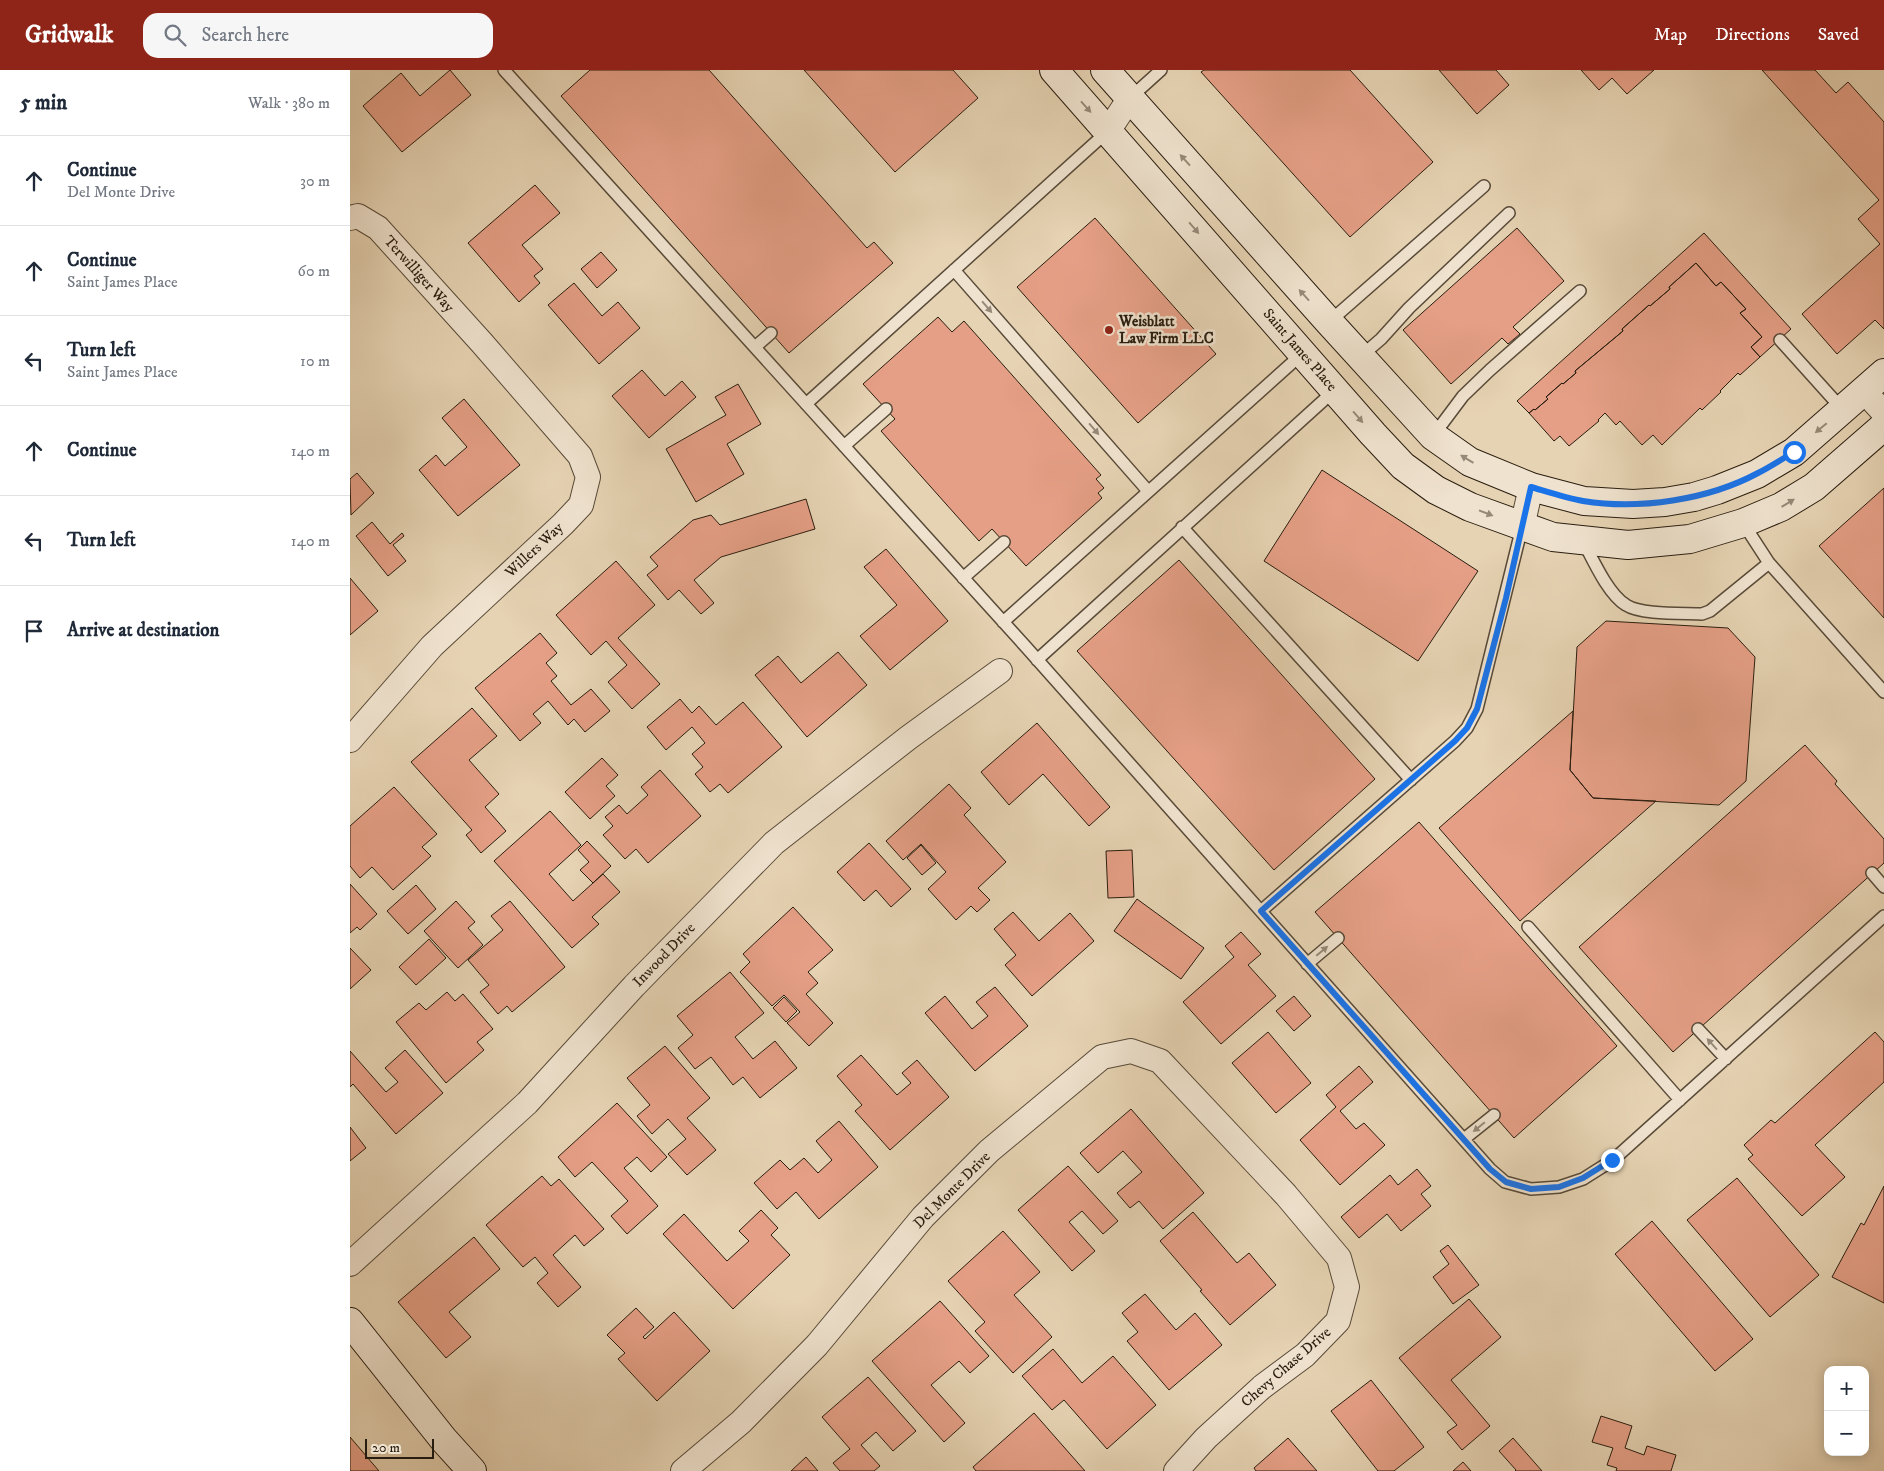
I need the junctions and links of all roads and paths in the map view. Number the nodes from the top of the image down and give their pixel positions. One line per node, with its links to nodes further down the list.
1 (504, 70): 16 (lane)
2 (1054, 70): 6 (street, Saint James Place, one-way to 6)
3 (1105, 70): 5 (street)
4 (1161, 70): 5 (lane)
5 (1130, 98): 6 (street); 12 (street, one-way to 5)
6 (1108, 131): 10 (lane); 17 (street, Saint James Place, one-way to 17)
7 (1484, 186): 12 (lane)
8 (1509, 213): 18 (lane)
9 (350, 218): 15 (street, Terwilliger Way)
10 (954, 270): 22 (lane); 30 (lane, one-way to 30)
11 (1580, 292): 27 (lane)
12 (1329, 322): 18 (street)
13 (771, 333): 16 (lane)
14 (1780, 340): 24 (lane)
15 (482, 343): 42 (street, Willers Way)
16 (755, 347): 22 (lane)
17 (1304, 353): 20 (street, Saint James Place); 30 (lane)
18 (1360, 357): 27 (street)
19 (1884, 373): 21 (street)
20 (1335, 390): 32 (street, Saint James Place, one-way to 32); 33 (lane)
21 (1864, 391): 24 (street); 25 (street)
22 (806, 404): 28 (lane)
23 (886, 409): 28 (lane)
24 (1842, 410): 29 (street, one-way to 29)
25 (1884, 413)
26 (1884, 426): 31 (street, one-way to 26)
27 (1433, 436): 29 (street, one-way to 27)
28 (844, 446): 37 (lane)
29 (1531, 487): 32 (street)
30 (1148, 491): 38 (lane)
31 (1743, 523): 34 (street, Saint James Place); 36 (lane)
32 (1522, 527): 34 (street, Saint James Place); 43 (lane)
33 (1182, 528): 39 (lane); 43 (lane)
34 (1582, 540): 36 (lane)
35 (1004, 542): 37 (lane)
36 (1769, 563): 41 (lane)
37 (964, 578): 38 (lane)
38 (1003, 622): 39 (lane)
39 (1037, 660): 46 (lane)
40 (1000, 671): 57 (street, Inwood Drive)
41 (1884, 692)
42 (350, 740)
43 (1411, 780): 46 (lane)
44 (1872, 873): 45 (lane)
45 (1884, 887)
46 (1261, 911): 50 (lane)
47 (1884, 916): 52 (lane)
48 (1528, 927): 53 (lane)
49 (1338, 938): 50 (lane, one-way to 49)
50 (1307, 964): 55 (lane)
51 (1698, 1029): 52 (lane, one-way to 51)
52 (1726, 1059): 53 (lane)
53 (1680, 1100): 55 (lane)
54 (1494, 1115): 55 (lane, one-way to 55)
55 (1464, 1139)
56 (1248, 1154): 60 (street, Del Monte Drive); 61 (street, Chevy Chase Drive)
57 (350, 1264)
58 (350, 1322): 59 (street)
59 (472, 1471)
60 (683, 1471)
61 (1176, 1471)

